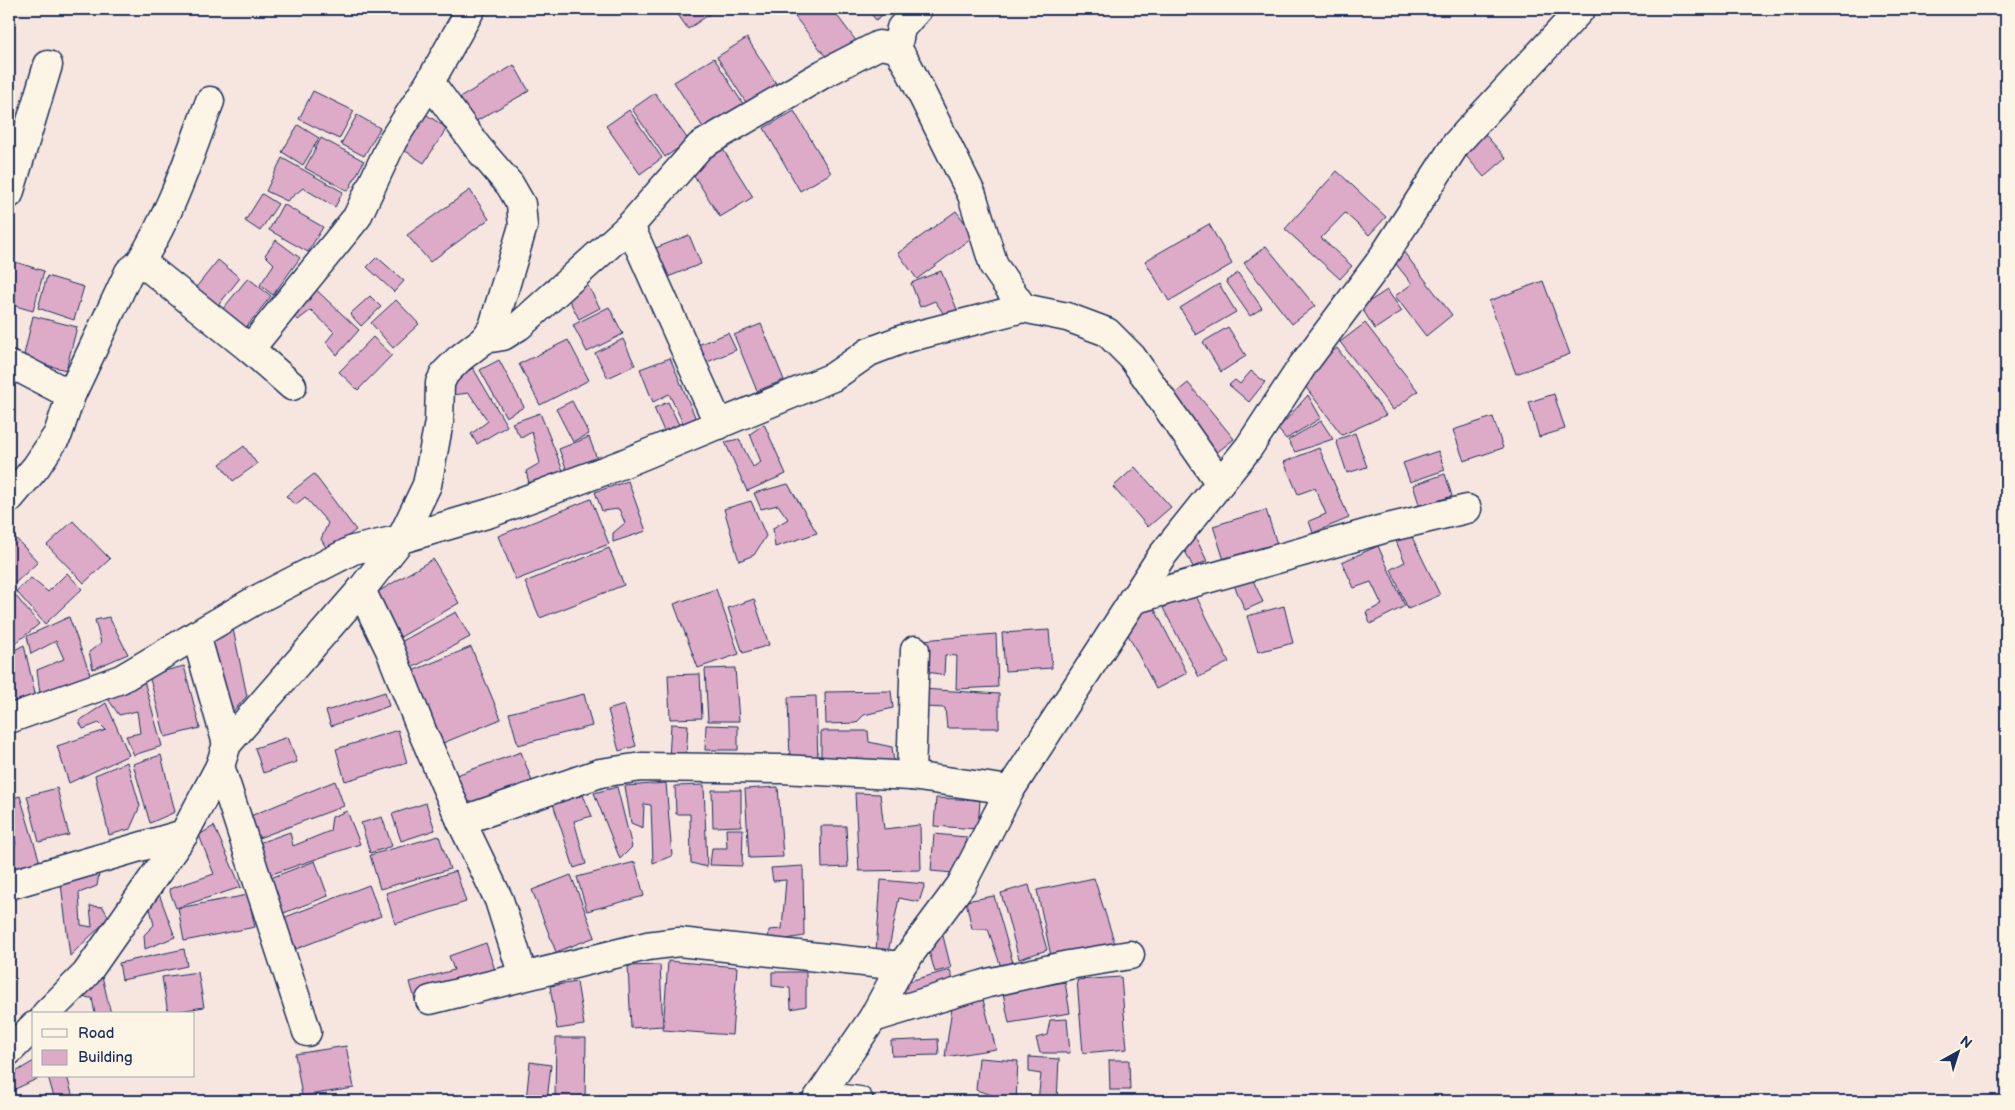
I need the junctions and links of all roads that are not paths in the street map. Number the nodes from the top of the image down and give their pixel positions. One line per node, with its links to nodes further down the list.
1 (471, 9): 6 (street)
2 (918, 9): 4 (street)
3 (1581, 9): 18 (street)
4 (897, 48): 9 (street); 11 (street)
5 (48, 65): 8 (street)
6 (430, 82): 12 (street); 13 (street)
7 (210, 101): 10 (street)
8 (9, 194)
9 (630, 226): 12 (street); 17 (street)
10 (139, 264): 13 (street); 16 (street)
11 (1023, 308): 17 (street); 18 (street)
12 (485, 339): 21 (street)
13 (250, 349): 15 (street)
14 (9, 365): 16 (street)
15 (292, 386)
16 (71, 395): 19 (street)
17 (719, 424): 21 (street)
18 (1220, 483): 23 (street)
19 (9, 499)
20 (1467, 509): 23 (street)
21 (401, 540): 22 (street); 24 (street)
22 (360, 590): 27 (street); 30 (street)
23 (1132, 600): 29 (street)
24 (196, 635): 26 (street); 27 (street)
25 (916, 650): 28 (street)
26 (9, 719)
27 (223, 755): 31 (street); 40 (street)
28 (911, 776): 29 (street); 30 (street)
29 (1010, 790): 34 (street)
30 (461, 822): 35 (street)
31 (184, 834): 32 (street); 37 (street)
32 (9, 885)
33 (1130, 955): 38 (street)
34 (901, 966): 35 (street); 38 (street)
35 (523, 976): 36 (street)
36 (430, 1000)
37 (48, 1012)
38 (873, 1018): 42 (street)
39 (32, 1028): 41 (street)
40 (307, 1032)
41 (9, 1051)
42 (819, 1099): 43 (street)
43 (859, 1101)

